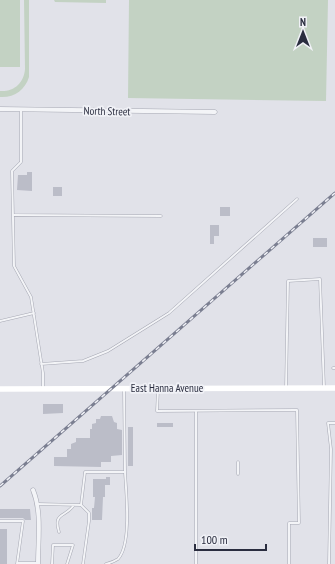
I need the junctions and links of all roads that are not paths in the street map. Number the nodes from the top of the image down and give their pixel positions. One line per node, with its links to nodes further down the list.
1 (0, 109): 2 (street, North Street)
2 (21, 110): 3 (street, North Street); 5 (lane)
3 (215, 112)
4 (297, 199): 9 (lane)
5 (14, 215): 6 (lane); 7 (lane)
6 (161, 216)
7 (34, 314): 8 (lane); 9 (lane)
8 (0, 321)
9 (41, 364): 15 (lane)
10 (124, 388): 15 (street, East Hanna Avenue); 16 (street, East Hanna Avenue); 20 (lane)
11 (286, 388): 12 (street, East Hanna Avenue); 12 (lane); 16 (street, East Hanna Avenue)
12 (324, 388): 13 (street, East Hanna Avenue)
13 (335, 388)
14 (0, 389): 15 (street, East Hanna Avenue)
15 (43, 389)
16 (158, 389): 17 (lane)
17 (196, 411): 34 (lane); 35 (lane)
18 (335, 423): 36 (lane)
19 (238, 462): 21 (lane)
20 (125, 472): 25 (lane); 33 (lane)
21 (238, 474)
22 (33, 490): 23 (street)
23 (38, 504): 24 (lane); 28 (street)
24 (74, 505): 25 (lane); 27 (lane)
25 (81, 505): 32 (lane)
26 (0, 521): 29 (lane)
27 (59, 532)
28 (38, 563): 29 (lane)
29 (17, 564)
30 (52, 564): 31 (lane)
31 (67, 564)
32 (83, 564)
33 (106, 564)
34 (196, 564)
35 (289, 564)
36 (329, 564)

